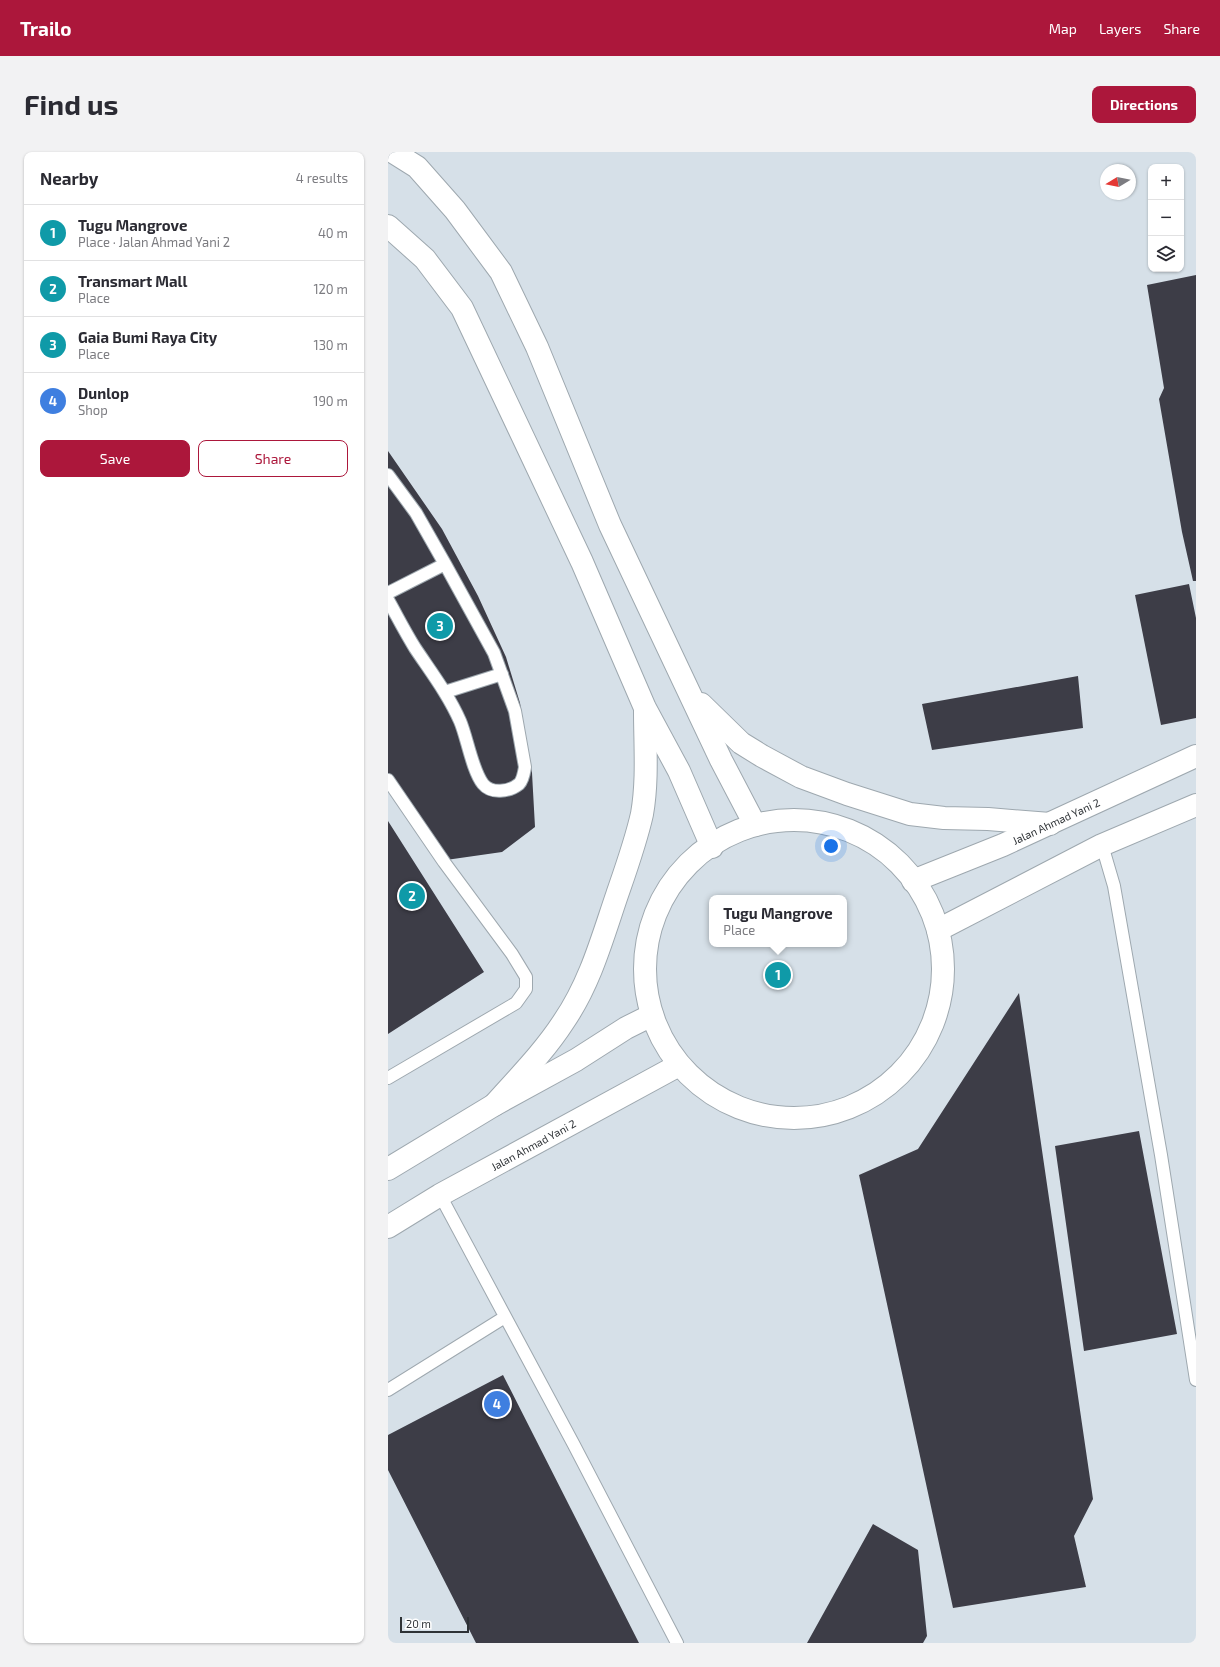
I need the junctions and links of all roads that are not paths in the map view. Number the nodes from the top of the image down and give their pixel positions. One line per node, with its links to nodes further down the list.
1 (393, 152): 9 (highway)
2 (388, 226): 10 (highway)
3 (388, 475): 4 (lane)
4 (446, 564): 5 (lane); 7 (lane)
5 (388, 593)
6 (388, 600): 8 (lane)
7 (502, 674): 8 (lane); 8 (lane)
8 (445, 692)
9 (690, 693): 14 (highway); 15 (highway)
10 (645, 708): 17 (highway); 23 (highway)
11 (1196, 756): 14 (highway, Jalan Ahmad Yani 2)
12 (388, 780): 22 (lane)
13 (1196, 805): 16 (highway)
14 (1050, 824): 18 (highway, Jalan Ahmad Yani 2)
15 (755, 825): 17 (highway); 18 (highway)
16 (1102, 845): 19 (highway); 28 (lane)
17 (712, 847): 20 (highway)
18 (913, 881): 19 (highway)
19 (938, 930): 21 (highway)
20 (652, 1015): 21 (highway); 23 (highway)
21 (679, 1065): 25 (highway, Jalan Ahmad Yani 2)
22 (388, 1078)
23 (494, 1105): 24 (highway)
24 (388, 1169)
25 (440, 1195): 26 (highway, Jalan Ahmad Yani 2); 27 (lane)
26 (388, 1226)
27 (505, 1317): 29 (lane); 30 (lane)
28 (1196, 1380)
29 (388, 1390)
30 (677, 1643)

